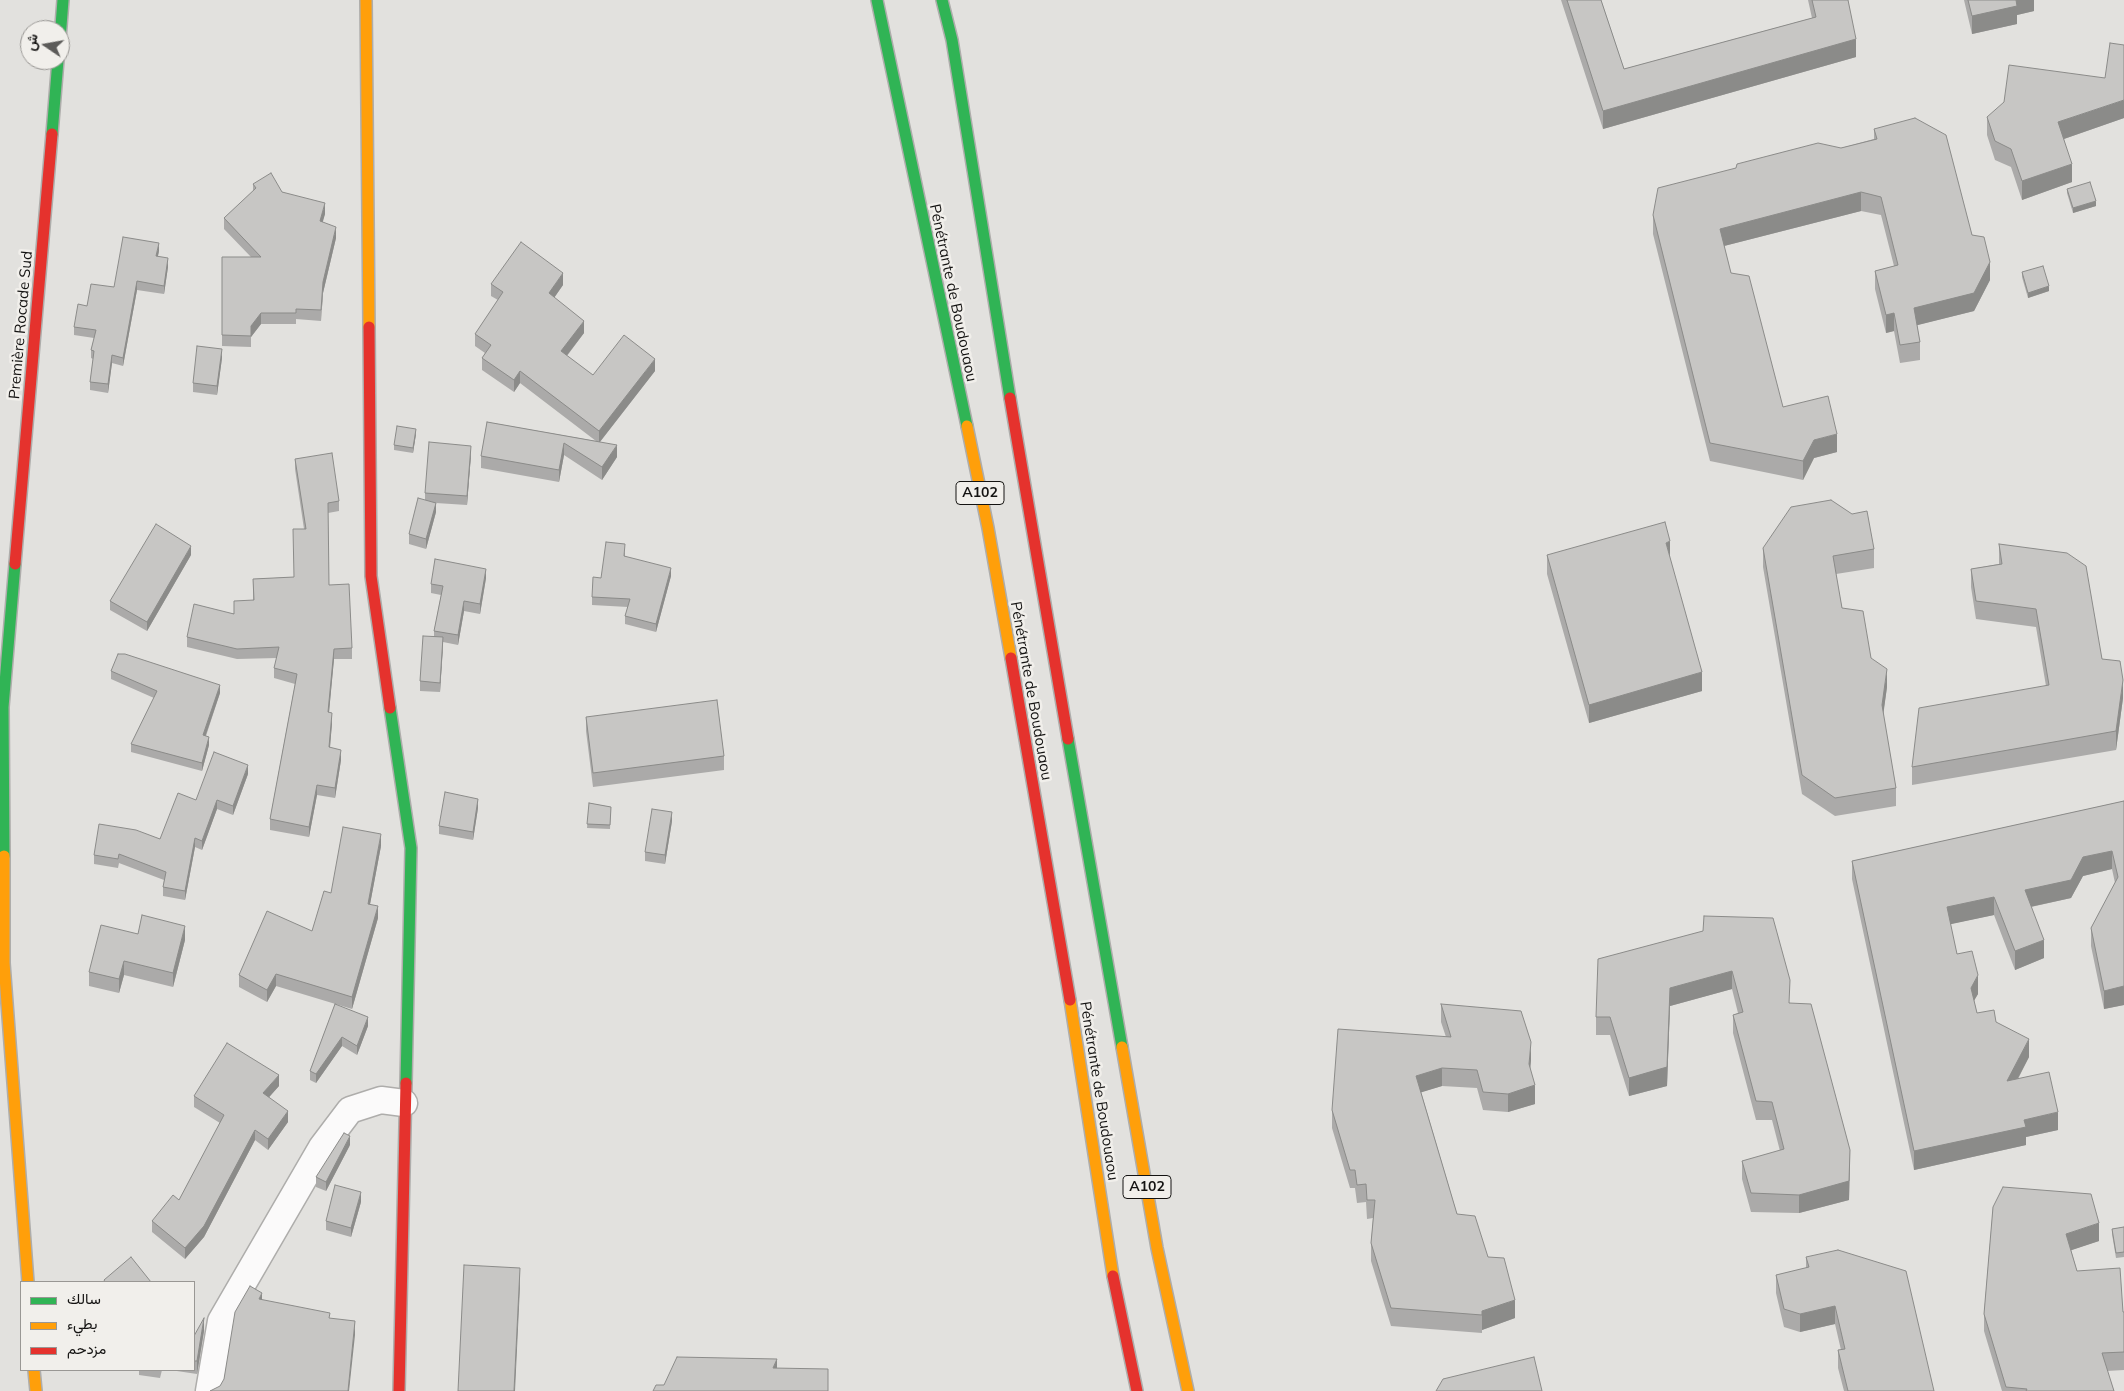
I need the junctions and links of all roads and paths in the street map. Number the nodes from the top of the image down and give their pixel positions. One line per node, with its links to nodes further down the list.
1 (63, 0): 6 (main road)
2 (366, 0): 9 (main road)
3 (866, 0): 7 (main road)
4 (877, 0): 7 (main road, Pénétrante de Boudouaou / A102)
5 (942, 0): 16 (main road, Pénétrante de Boudouaou / A102)
6 (61, 20)
7 (887, 57): 15 (main road, Pénétrante de Boudouaou / A102)
8 (57, 70): 10 (main road, Première Rocade Sud)
9 (404, 1103): 13 (street); 14 (main road)
10 (28, 1281)
11 (34, 1371): 12 (main road)
12 (36, 1391)
13 (209, 1391)
14 (399, 1391)
15 (1137, 1391)
16 (1188, 1391)

